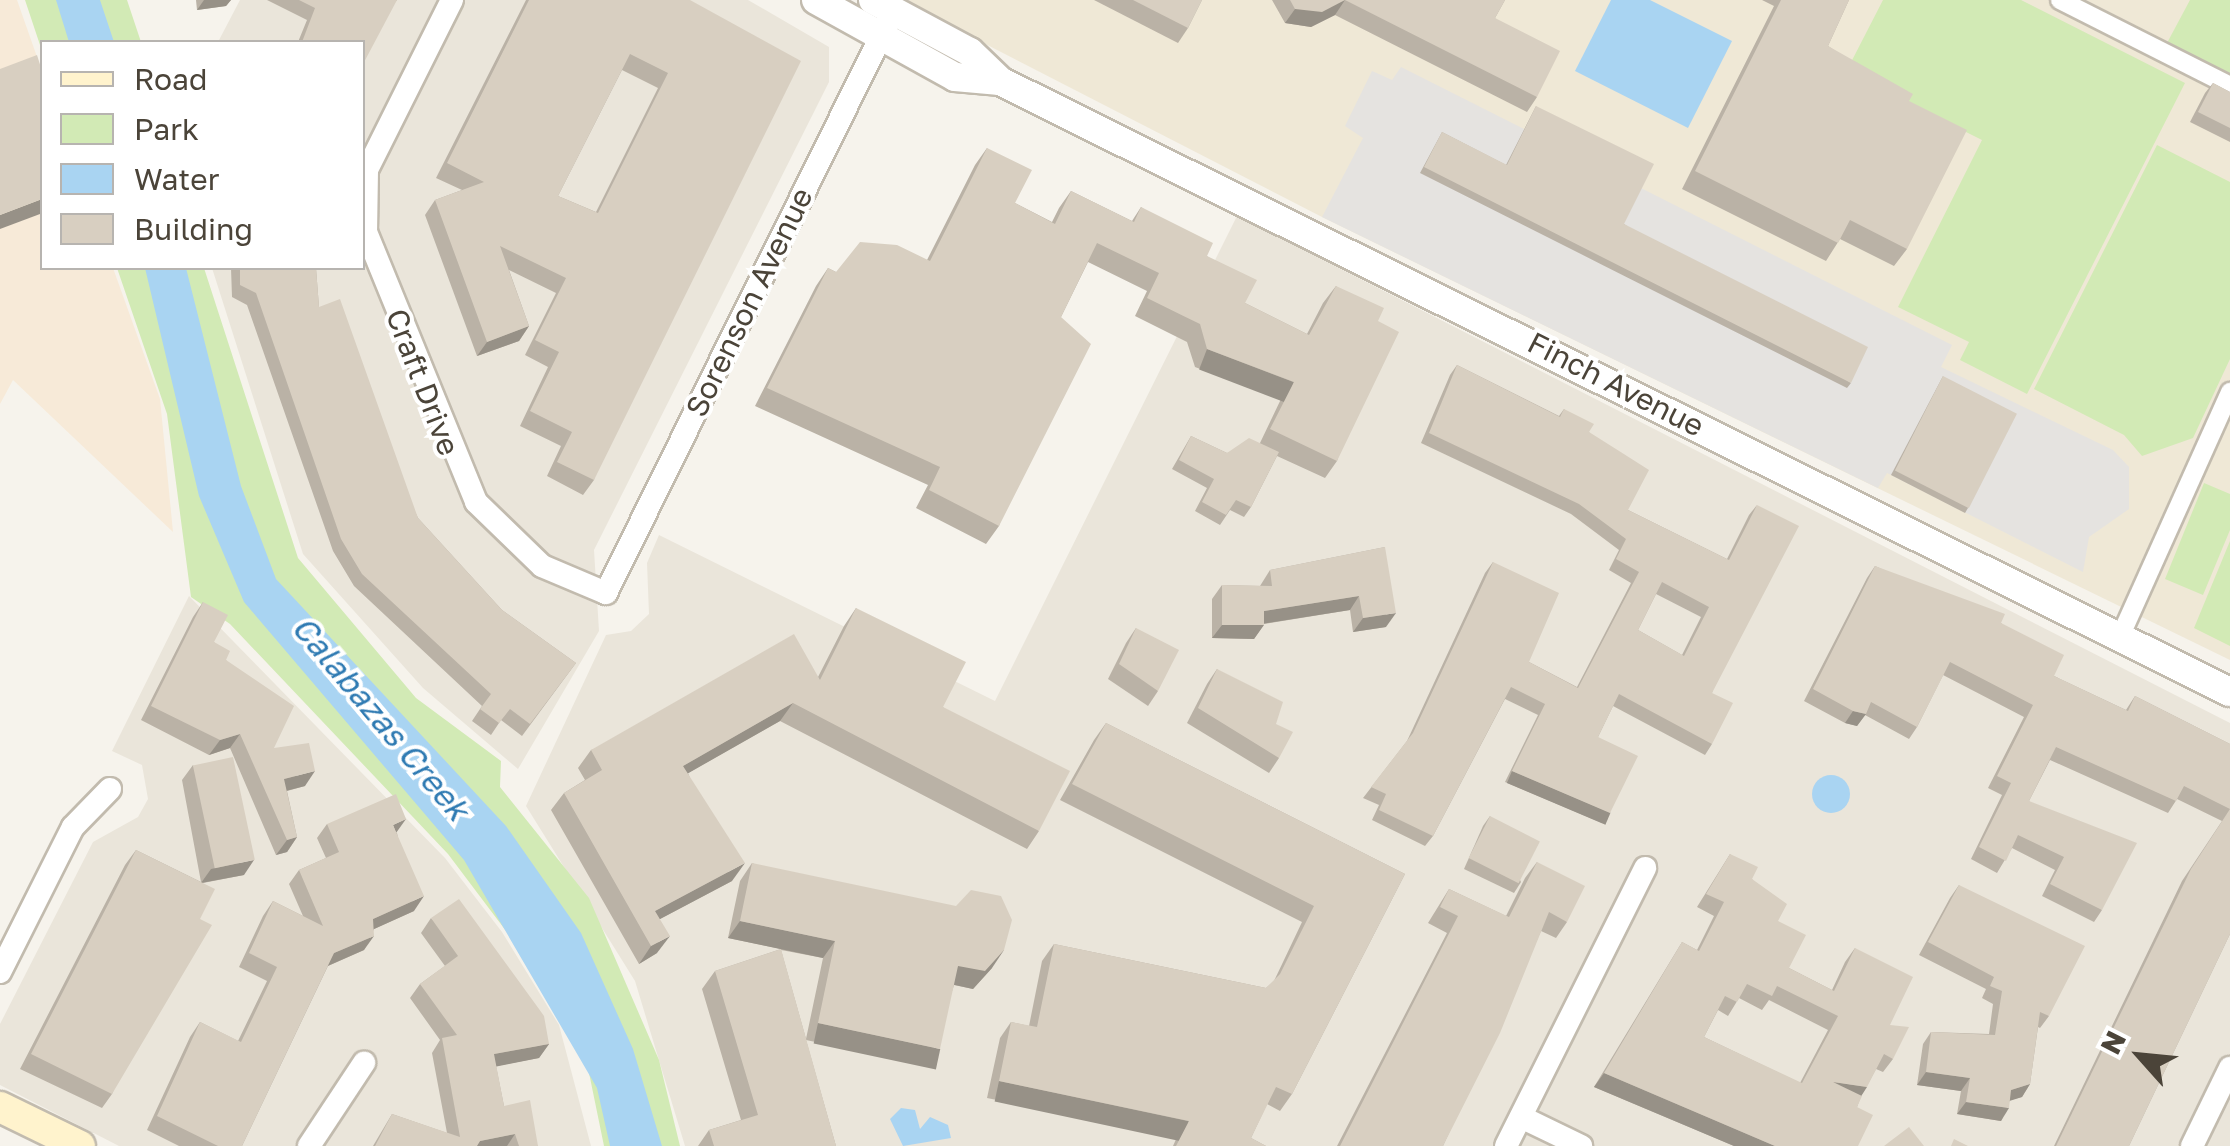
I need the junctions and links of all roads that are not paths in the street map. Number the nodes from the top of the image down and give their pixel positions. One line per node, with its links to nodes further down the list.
1 (452, 0): 9 (street, Craft Drive)
2 (816, 0): 5 (street, Finch Avenue)
3 (2060, 0): 7 (street)
4 (883, 6): 5 (street, Sorenson Avenue); 6 (street, Finch Avenue)
5 (879, 39): 6 (street, Finch Avenue); 9 (street, Sorenson Avenue)
6 (1000, 82): 10 (street, Finch Avenue)
7 (2230, 86)
8 (2230, 392): 10 (street)
9 (606, 593)
10 (2120, 637): 11 (street, Finch Avenue)
11 (2230, 692)
12 (110, 789): 14 (street)
13 (1645, 868): 18 (street)
14 (0, 972)
15 (364, 1063): 20 (street)
16 (2227, 1083): 23 (street)
17 (0, 1108): 19 (main road)
18 (1521, 1116): 21 (street); 22 (street)
19 (80, 1146)
20 (309, 1146)
21 (1506, 1146)
22 (1580, 1146)
23 (2192, 1146)

